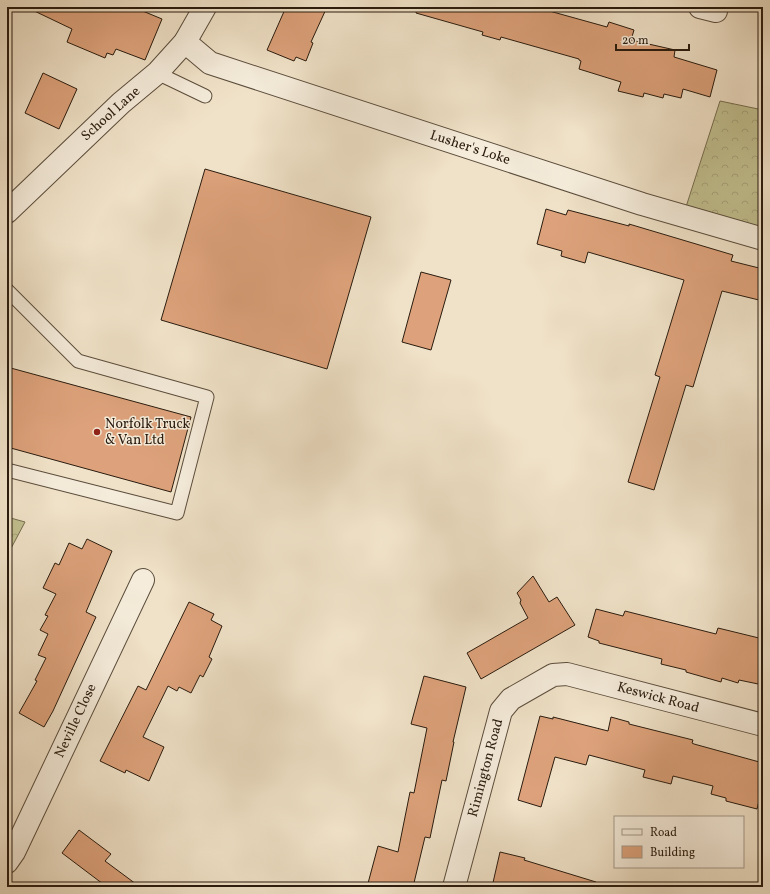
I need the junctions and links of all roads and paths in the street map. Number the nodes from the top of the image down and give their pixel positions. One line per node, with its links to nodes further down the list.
1 (205, 7): 2 (street, School Lane)
2 (185, 42): 3 (street, School Lane); 6 (street, Lusher's Loke)
3 (157, 73): 4 (lane); 5 (street, School Lane)
4 (205, 96)
5 (7, 212)
6 (763, 239)
7 (7, 290): 8 (lane)
8 (7, 470)
9 (143, 580): 12 (street, Neville Close)
10 (553, 675): 11 (street, Keswick Road); 13 (street, Rimington Road)
11 (763, 725)
12 (7, 862)
13 (454, 887)

